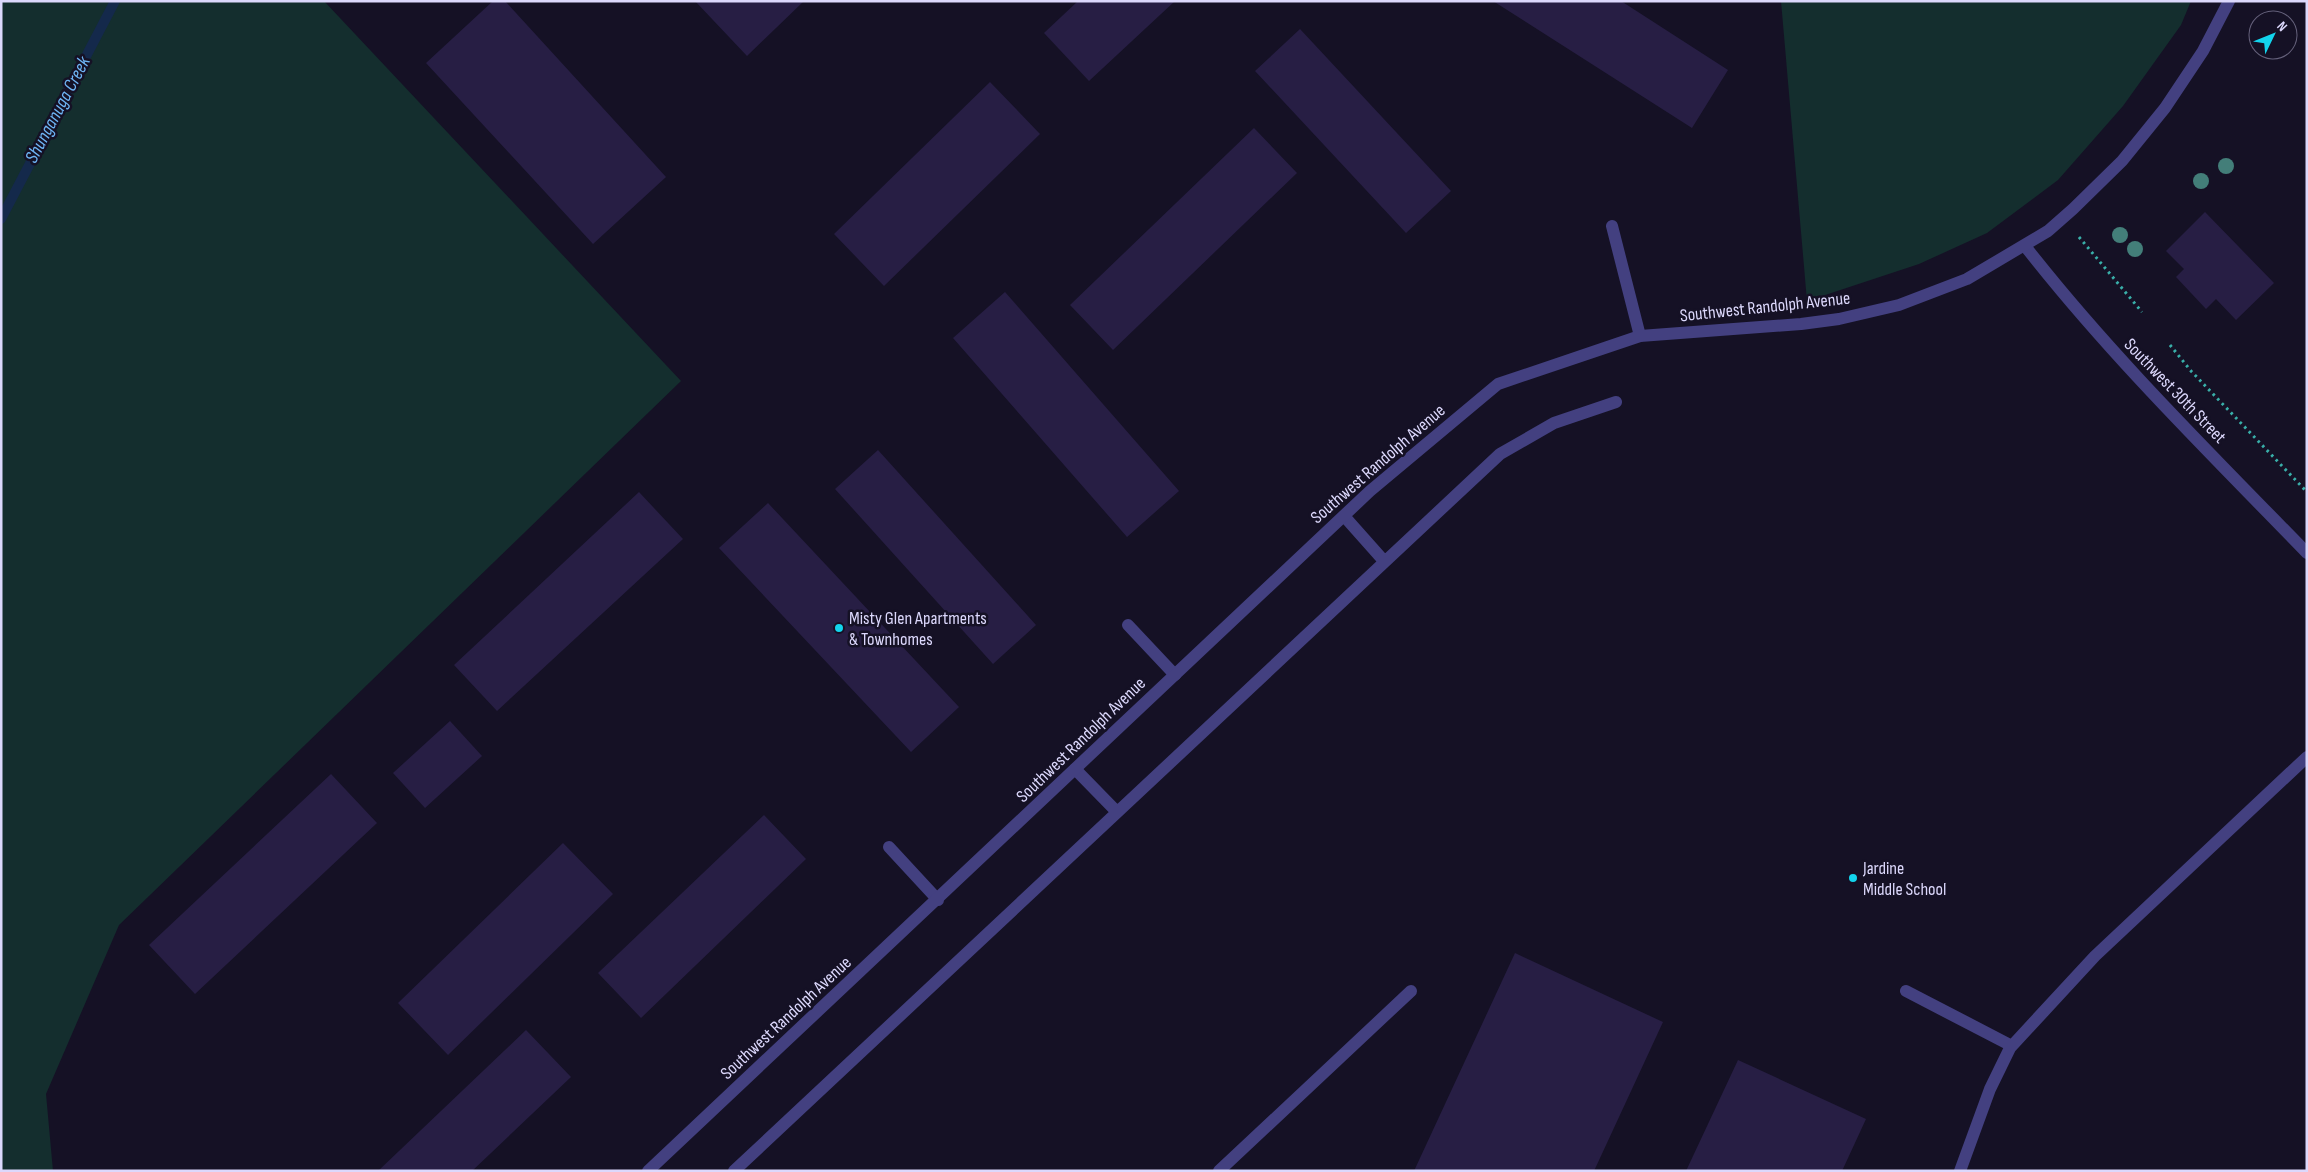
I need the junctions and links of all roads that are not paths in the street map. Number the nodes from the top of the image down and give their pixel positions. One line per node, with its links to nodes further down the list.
1 (2229, 1): 3 (street, Southwest Randolph Avenue)
2 (1612, 226): 4 (street)
3 (2025, 246): 4 (street, Southwest Randolph Avenue); 7 (street, Southwest 30th Street)
4 (1640, 336): 6 (street, Southwest Randolph Avenue)
5 (1616, 402): 8 (street)
6 (1344, 516): 8 (street); 10 (street, Southwest Randolph Avenue)
7 (2307, 553)
8 (1384, 561): 13 (street)
9 (1128, 625): 10 (street)
10 (1175, 675): 12 (street, Southwest Randolph Avenue)
11 (2307, 757): 18 (street)
12 (1075, 769): 13 (street); 15 (street, Southwest Randolph Avenue)
13 (1117, 812): 20 (street)
14 (889, 847): 15 (street)
15 (938, 900): 19 (street, Southwest Randolph Avenue)
16 (1411, 991): 21 (street)
17 (1906, 991): 18 (street)
18 (2012, 1046): 22 (street)
19 (655, 1169)
20 (734, 1171)
21 (1218, 1171)
22 (1960, 1171)

